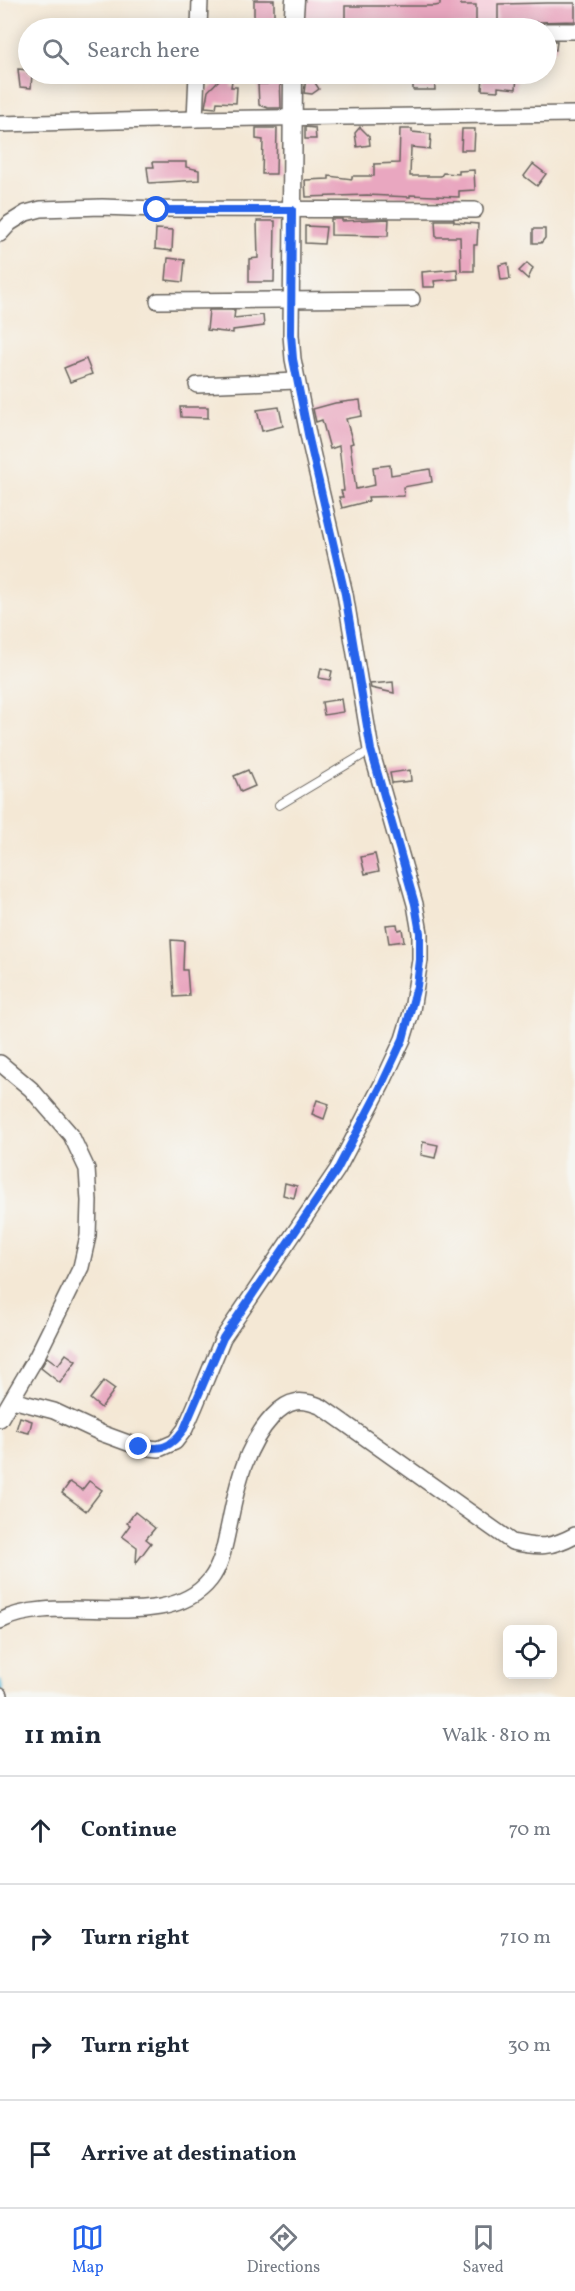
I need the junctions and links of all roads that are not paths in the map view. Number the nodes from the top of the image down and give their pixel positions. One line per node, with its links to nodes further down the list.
1 (200, 0): 3 (street)
2 (295, 0): 4 (street)
3 (199, 18)
4 (294, 18)
5 (557, 31): 6 (street)
6 (575, 31)
7 (197, 84): 11 (street)
8 (293, 84): 10 (street)
9 (575, 114): 10 (street)
10 (293, 118): 11 (street); 13 (street)
11 (195, 119): 12 (street)
12 (0, 124)
13 (292, 210): 14 (street); 15 (street); 16 (street)
14 (475, 210)
15 (0, 234)
16 (292, 298): 17 (street); 18 (street); 19 (street)
17 (412, 299)
18 (158, 301)
19 (297, 381): 20 (street); 21 (street)
20 (197, 385)
21 (371, 750): 22 (lane); 24 (street)
22 (279, 805)
23 (0, 1063): 24 (street)
24 (12, 1400): 25 (street)
25 (0, 1419)
26 (575, 1535): 27 (street)
27 (0, 1621)

